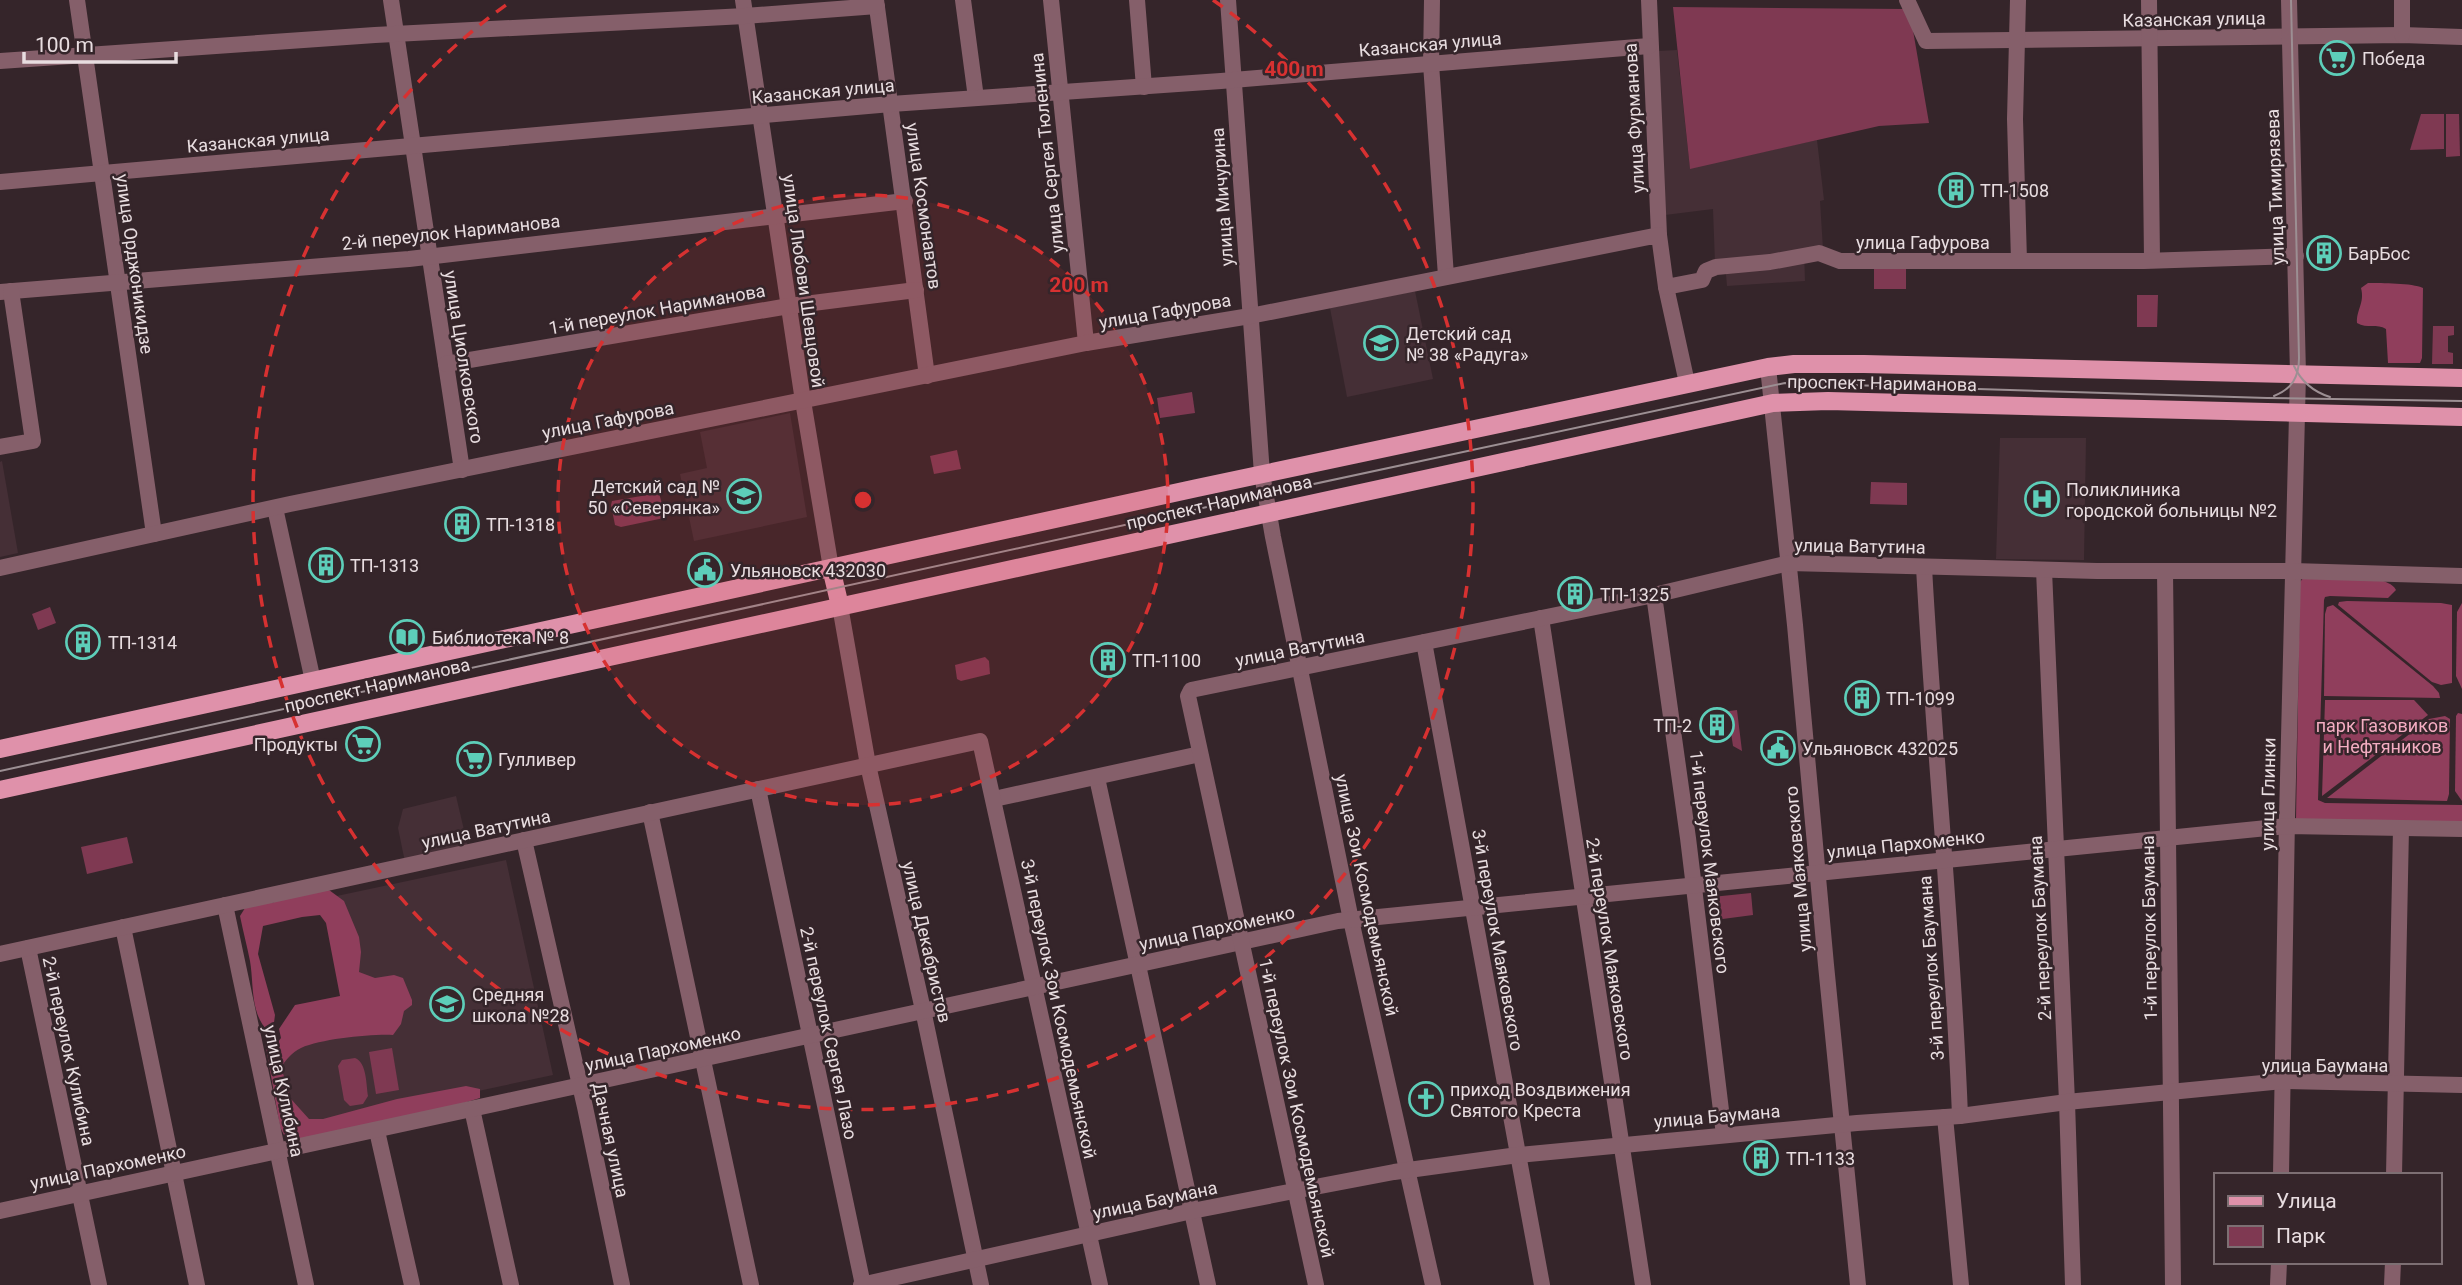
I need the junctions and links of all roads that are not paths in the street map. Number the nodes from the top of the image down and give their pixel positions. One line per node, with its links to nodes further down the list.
1 (77, 0): 23 (street, улица Орджоникидзе)
2 (391, 0): 16 (street, улица Циолковского)
3 (963, 0): 29 (street)
4 (1051, 0): 28 (street, улица Сергея Тюленина)
5 (1137, 0): 27 (street)
6 (1228, 0): 26 (street, улица Мичурина)
7 (1432, 0): 25 (street)
8 (1649, 0): 22 (street, улица Фурманова)
9 (1907, 0): 21 (street, Казанская улица)
10 (2018, 0): 21 (street)
11 (2149, 0): 20 (street)
12 (2289, 0): 18 (street, улица Тимирязева)
13 (2402, 0): 17 (street)
14 (876, 3): 15 (street); 30 (street, улица Космонавтов)
15 (744, 8): 16 (street); 31 (street, улица Любови Шевцовой)
16 (396, 33): 23 (street); 32 (street, улица Циолковского)
17 (2402, 35): 18 (street, Казанская улица); 19 (street, Казанская улица)
18 (2290, 37): 20 (street, Казанская улица); 38 (street, улица Тимирязева)
19 (2462, 37)
20 (2150, 38): 21 (street, Казанская улица); 40 (street)
21 (2019, 41): 41 (street)
22 (1649, 46): 25 (street, Казанская улица); 37 (street, улица Фурманова)
23 (85, 56): 24 (street); 33 (street, улица Орджоникидзе)
24 (0, 61)
25 (1432, 64): 26 (street, Казанская улица); 42 (street)
26 (1234, 80): 27 (street, Казанская улица); 48 (street, улица Мичурина)
27 (1144, 87): 28 (street, Казанская улица)
28 (1061, 93): 29 (street, Казанская улица); 49 (street, улица Сергея Тюленина)
29 (976, 98): 30 (street, Казанская улица)
30 (891, 104): 31 (street, Казанская улица); 35 (street, улица Космонавтов)
31 (760, 116): 32 (street, Казанская улица); 36 (street, улица Любови Шевцовой)
32 (413, 146): 33 (street, Казанская улица); 39 (street, улица Циолковского)
33 (103, 173): 34 (street, Казанская улица); 43 (street, улица Орджоникидзе)
34 (0, 182)
35 (905, 201): 36 (street, 2-й переулок Нариманова); 45 (street, улица Космонавтов)
36 (775, 215): 39 (street, 2-й переулок Нариманова); 47 (street, улица Любови Шевцовой)
37 (1659, 235): 42 (street, улица Гафурова); 44 (street)
38 (2296, 256): 40 (street, улица Гафурова); 52 (street, улица Тимирязева)
39 (429, 257): 43 (street, 2-й переулок Нариманова); 50 (street, улица Циолковского)
40 (2152, 260): 41 (street, улица Гафурова)
41 (2019, 261): 44 (street, улица Гафурова)
42 (1446, 276): 48 (street, улица Гафурова)
43 (118, 282): 46 (street, 2-й переулок Нариманова); 65 (street, улица Орджоникидзе)
44 (1667, 287): 55 (street)
45 (916, 290): 47 (street, 1-й переулок Нариманова); 53 (street, улица Космонавтов)
46 (5, 292): 60 (street)
47 (789, 306): 50 (street, 1-й переулок Нариманова); 56 (street, улица Любови Шевцовой)
48 (1250, 316): 49 (street, улица Гафурова); 62 (street, улица Мичурина)
49 (1086, 343): 53 (street, улица Гафурова)
50 (446, 364): 61 (street, улица Циолковского)
51 (1768, 367): 52 (main road, проспект Нариманова); 55 (main road, проспект Нариманова); 57 (street, улица Маяковского)
52 (2298, 374): 54 (main road, проспект Нариманова); 58 (street, улица Тимирязева)
53 (928, 376): 56 (street, улица Гафурова)
54 (2462, 378)
55 (1687, 383): 62 (main road, проспект Нариманова)
56 (803, 401): 61 (street, улица Гафурова); 69 (street, улица Любови Шевцовой)
57 (1773, 403): 58 (main road, проспект Нариманова); 64 (main road, проспект Нариманова); 66 (street, улица Маяковского)
58 (2296, 414): 59 (main road, проспект Нариманова); 72 (street, улица Глинки)
59 (2462, 417)
60 (0, 447)
61 (463, 470): 63 (street, улица Гафурова)
62 (1262, 474): 64 (street, улица Мичурина); 69 (main road, проспект Нариманова)
63 (275, 508): 65 (street, улица Гафурова); 79 (street)
64 (1269, 512): 75 (main road, проспект Нариманова); 78 (street, улица Зои Космодемьянской)
65 (154, 534): 68 (street, улица Гафурова)
66 (1789, 563): 67 (street, улица Ватутина); 74 (street, улица Ватутина); 97 (street, улица Маяковского)
67 (1924, 567): 70 (street, улица Ватутина); 96 (street, 3-й переулок Баумана)
68 (0, 568)
69 (831, 568): 75 (main road); 79 (main road, проспект Нариманова)
70 (2044, 570): 71 (street, улица Ватутина); 95 (street, 2-й переулок Баумана)
71 (2165, 571): 72 (street, улица Ватутина); 93 (street, 1-й переулок Баумана)
72 (2293, 571): 73 (street, улица Ватутина); 90 (street, улица Глинки)
73 (2462, 576)
74 (1654, 595): 76 (street, улица Ватутина); 98 (street, 1-й переулок Маяковского)
75 (840, 606): 84 (street, улица Декабристов); 87 (main road, проспект Нариманова)
76 (1541, 618): 77 (street, улица Ватутина); 99 (street, 2-й переулок Маяковского)
77 (1424, 642): 78 (street, улица Ватутина); 101 (street, 3-й переулок Маяковского)
78 (1299, 668): 80 (street, улица Ватутина); 102 (street, улица Зои Космодемьянской)
79 (313, 681): 82 (main road, проспект Нариманова)
80 (1188, 693): 83 (street, 1-й переулок Зои Космодемьянской)
81 (980, 741): 84 (street, улица Ватутина); 88 (street, 3-й переулок Зои Космодемьянской)
82 (0, 749)
83 (1200, 754): 85 (street); 104 (street, 1-й переулок Зои Космодемьянской)
84 (868, 765): 86 (street, улица Ватутина); 109 (street, улица Декабристов)
85 (1097, 778): 88 (street); 107 (street)
86 (758, 789): 89 (street, улица Ватутина); 110 (street, 2-й переулок Сергея Лазо)
87 (0, 790)
88 (994, 799): 108 (street, 3-й переулок Зои Космодемьянской)
89 (650, 812): 94 (street, улица Ватутина); 111 (street)
90 (2287, 826): 91 (street, улица Пархоменко); 93 (street, улица Пархоменко); 112 (street, улица Глинки)
91 (2401, 828): 92 (street, улица Пархоменко); 113 (street)
92 (2462, 829)
93 (2166, 838): 95 (street, улица Пархоменко); 116 (street, 1-й переулок Баумана)
94 (524, 840): 100 (street, улица Ватутина); 115 (street, Дачная улица)
95 (2056, 848): 96 (street, улица Пархоменко); 117 (street, 2-й переулок Баумана)
96 (1943, 860): 97 (street, улица Пархоменко); 119 (street, 3-й переулок Баумана)
97 (1817, 872): 98 (street, улица Пархоменко); 120 (street, улица Маяковского)
98 (1694, 885): 99 (street, улица Пархоменко); 122 (street, 1-й переулок Маяковского)
99 (1582, 896): 101 (street, улица Пархоменко); 123 (street, 2-й переулок Маяковского)
100 (225, 905): 103 (street, улица Ватутина); 124 (street, улица Кулибина)
101 (1472, 908): 102 (street, улица Пархоменко); 125 (street, 3-й переулок Маяковского)
102 (1351, 920): 104 (street, улица Пархоменко); 126 (street, улица Зои Космодемьянской)
103 (123, 927): 105 (street, улица Ватутина); 127 (street)
104 (1241, 942): 107 (street, улица Пархоменко); 130 (street, 1-й переулок Зои Космодемьянской)
105 (28, 948): 106 (street, улица Ватутина); 131 (street, 2-й переулок Кулибина)
106 (0, 954)
107 (1137, 965): 108 (street, улица Пархоменко); 133 (street)
108 (1034, 987): 109 (street, улица Пархоменко); 134 (street, 3-й переулок Зои Космодемьянской)
109 (923, 1010): 110 (street, улица Пархоменко); 135 (street, улица Декабристов)
110 (810, 1037): 111 (street, улица Пархоменко); 145 (street, 2-й переулок Сергея Лазо)
111 (704, 1060): 115 (street, улица Пархоменко); 144 (street)
112 (2283, 1081): 113 (street, улица Баумана); 116 (street, улица Баумана); 128 (street, улица Глинки)
113 (2395, 1084): 114 (street, улица Баумана); 129 (street)
114 (2462, 1085)
115 (580, 1086): 118 (street, улица Пархоменко); 143 (street, Дачная улица)
116 (2172, 1093): 117 (street, улица Баумана); 156 (street, 1-й переулок Баумана)
117 (2067, 1102): 119 (street, улица Баумана); 155 (street, 2-й переулок Баумана)
118 (472, 1109): 121 (street, улица Пархоменко); 142 (street)
119 (1952, 1116): 120 (street, улица Баумана); 154 (street, 3-й переулок Баумана)
120 (1841, 1124): 122 (street, улица Баумана); 153 (street, улица Маяковского)
121 (377, 1130): 124 (street, улица Пархоменко); 141 (street)
122 (1724, 1135): 123 (street, улица Баумана)
123 (1622, 1144): 125 (street, улица Баумана); 152 (street, 2-й переулок Маяковского)
124 (277, 1150): 127 (street, улица Пархоменко); 140 (street, улица Кулибина)
125 (1518, 1155): 126 (street, улица Баумана); 151 (street, 3-й переулок Маяковского)
126 (1408, 1170): 130 (street, улица Баумана); 150 (street, улица Зои Космодемьянской)
127 (173, 1173): 131 (street, улица Пархоменко); 139 (street)
128 (2281, 1173)
129 (2394, 1173)
130 (1294, 1191): 133 (street, улица Баумана); 149 (street, 1-й переулок Зои Космодемьянской)
131 (80, 1193): 132 (street, улица Пархоменко); 138 (street, 2-й переулок Кулибина)
132 (0, 1211)
133 (1192, 1211): 134 (street, улица Баумана); 148 (street)
134 (1088, 1235): 135 (street, улица Баумана); 147 (street, 3-й переулок Зои Космодемьянской)
135 (975, 1259): 145 (street, улица Баумана); 146 (street, улица Декабристов)
136 (2279, 1264): 157 (street)
137 (2393, 1264): 158 (street)
138 (99, 1285)
139 (197, 1285)
140 (306, 1285)
141 (412, 1285)
142 (511, 1285)
143 (622, 1285)
144 (751, 1285)
145 (863, 1285)
146 (981, 1285)
147 (1100, 1285)
148 (1209, 1285)
149 (1316, 1285)
150 (1433, 1285)
151 (1542, 1285)
152 (1643, 1285)
153 (1858, 1285)
154 (1961, 1285)
155 (2073, 1285)
156 (2174, 1285)
157 (2278, 1285)
158 (2392, 1285)

